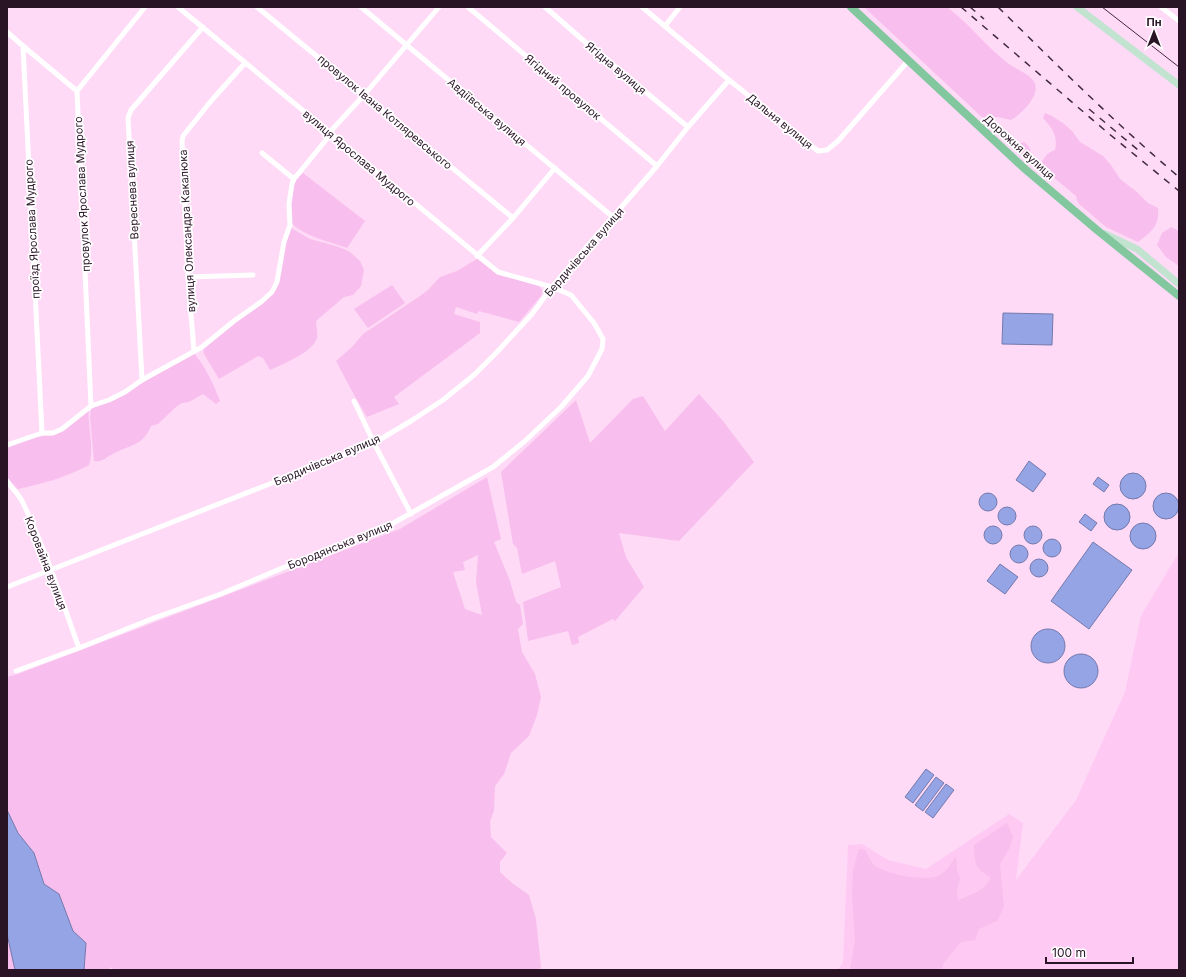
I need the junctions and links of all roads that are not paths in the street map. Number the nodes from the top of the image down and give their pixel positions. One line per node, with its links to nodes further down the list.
1 (145, 7): 23 (street)
2 (178, 7): 15 (street, вулиця Ярослава Мудрого)
3 (257, 7): 24 (street, провулок Івана Котляревського)
4 (361, 7): 17 (street, Авдіївська вулиця)
5 (439, 7): 17 (street)
6 (468, 7): 28 (street, Ягідний провулок)
7 (545, 7): 25 (street, Ягідна вулиця)
8 (642, 7): 14 (street, Дальня вулиця)
9 (680, 7): 14 (street)
10 (851, 7): 19 (main road, Дорожня вулиця)
11 (1077, 7): 22 (main road)
12 (1161, 7): 13 (street)
13 (1179, 21)
14 (665, 26): 21 (street, Дальня вулиця)
15 (203, 28): 20 (street, вулиця Ярослава Мудрого); 41 (street, Вереснева вулиця)
16 (7, 32): 18 (street)
17 (407, 45): 24 (street); 29 (street, Авдіївська вулиця)
18 (23, 46): 23 (street); 44 (street, проїзд Ярослава Мудрого)
19 (908, 61): 21 (street, Дальня вулиця); 33 (main road, Дорожня вулиця)
20 (245, 63): 26 (street, вулиця Ярослава Мудрого); 36 (street, вулиця Олександра Какалюка)
21 (729, 80): 25 (street, Бердичівська вулиця)
22 (1179, 85)
23 (77, 91): 43 (street, провулок Ярослава Мудрого)
24 (364, 95): 26 (street); 32 (street, провулок Івана Котляревського)
25 (688, 127): 28 (street, Бердичівська вулиця)
26 (329, 133): 30 (street); 34 (street, вулиця Ярослава Мудрого)
27 (262, 153): 30 (street)
28 (658, 166): 31 (street, Бердичівська вулиця)
29 (555, 168): 31 (street, Авдіївська вулиця); 32 (street)
30 (294, 179): 40 (street)
31 (613, 217): 38 (street, Бердичівська вулиця)
32 (513, 218): 34 (street)
33 (1097, 230): 37 (main road); 39 (main road, Дорожня вулиця)
34 (478, 256): 38 (street, вулиця Ярослава Мудрого)
35 (253, 275): 36 (street)
36 (188, 277): 40 (street, вулиця Олександра Какалюка)
37 (1179, 284)
38 (552, 287): 45 (street, Бердичівська вулиця); 48 (street, Бородянська вулиця)
39 (1179, 296)
40 (194, 351): 41 (street)
41 (142, 380): 43 (street)
42 (354, 400): 45 (street)
43 (91, 406): 44 (street)
44 (42, 433): 46 (street)
45 (374, 443): 48 (street); 49 (street, Бердичівська вулиця)
46 (7, 445)
47 (7, 481): 49 (street, Коровайна вулиця)
48 (411, 514): 51 (street, Бородянська вулиця)
49 (50, 570): 50 (street, Бердичівська вулиця); 51 (street, Коровайна вулиця)
50 (7, 587)
51 (79, 648): 52 (street, Бородянська вулиця)
52 (16, 671)

